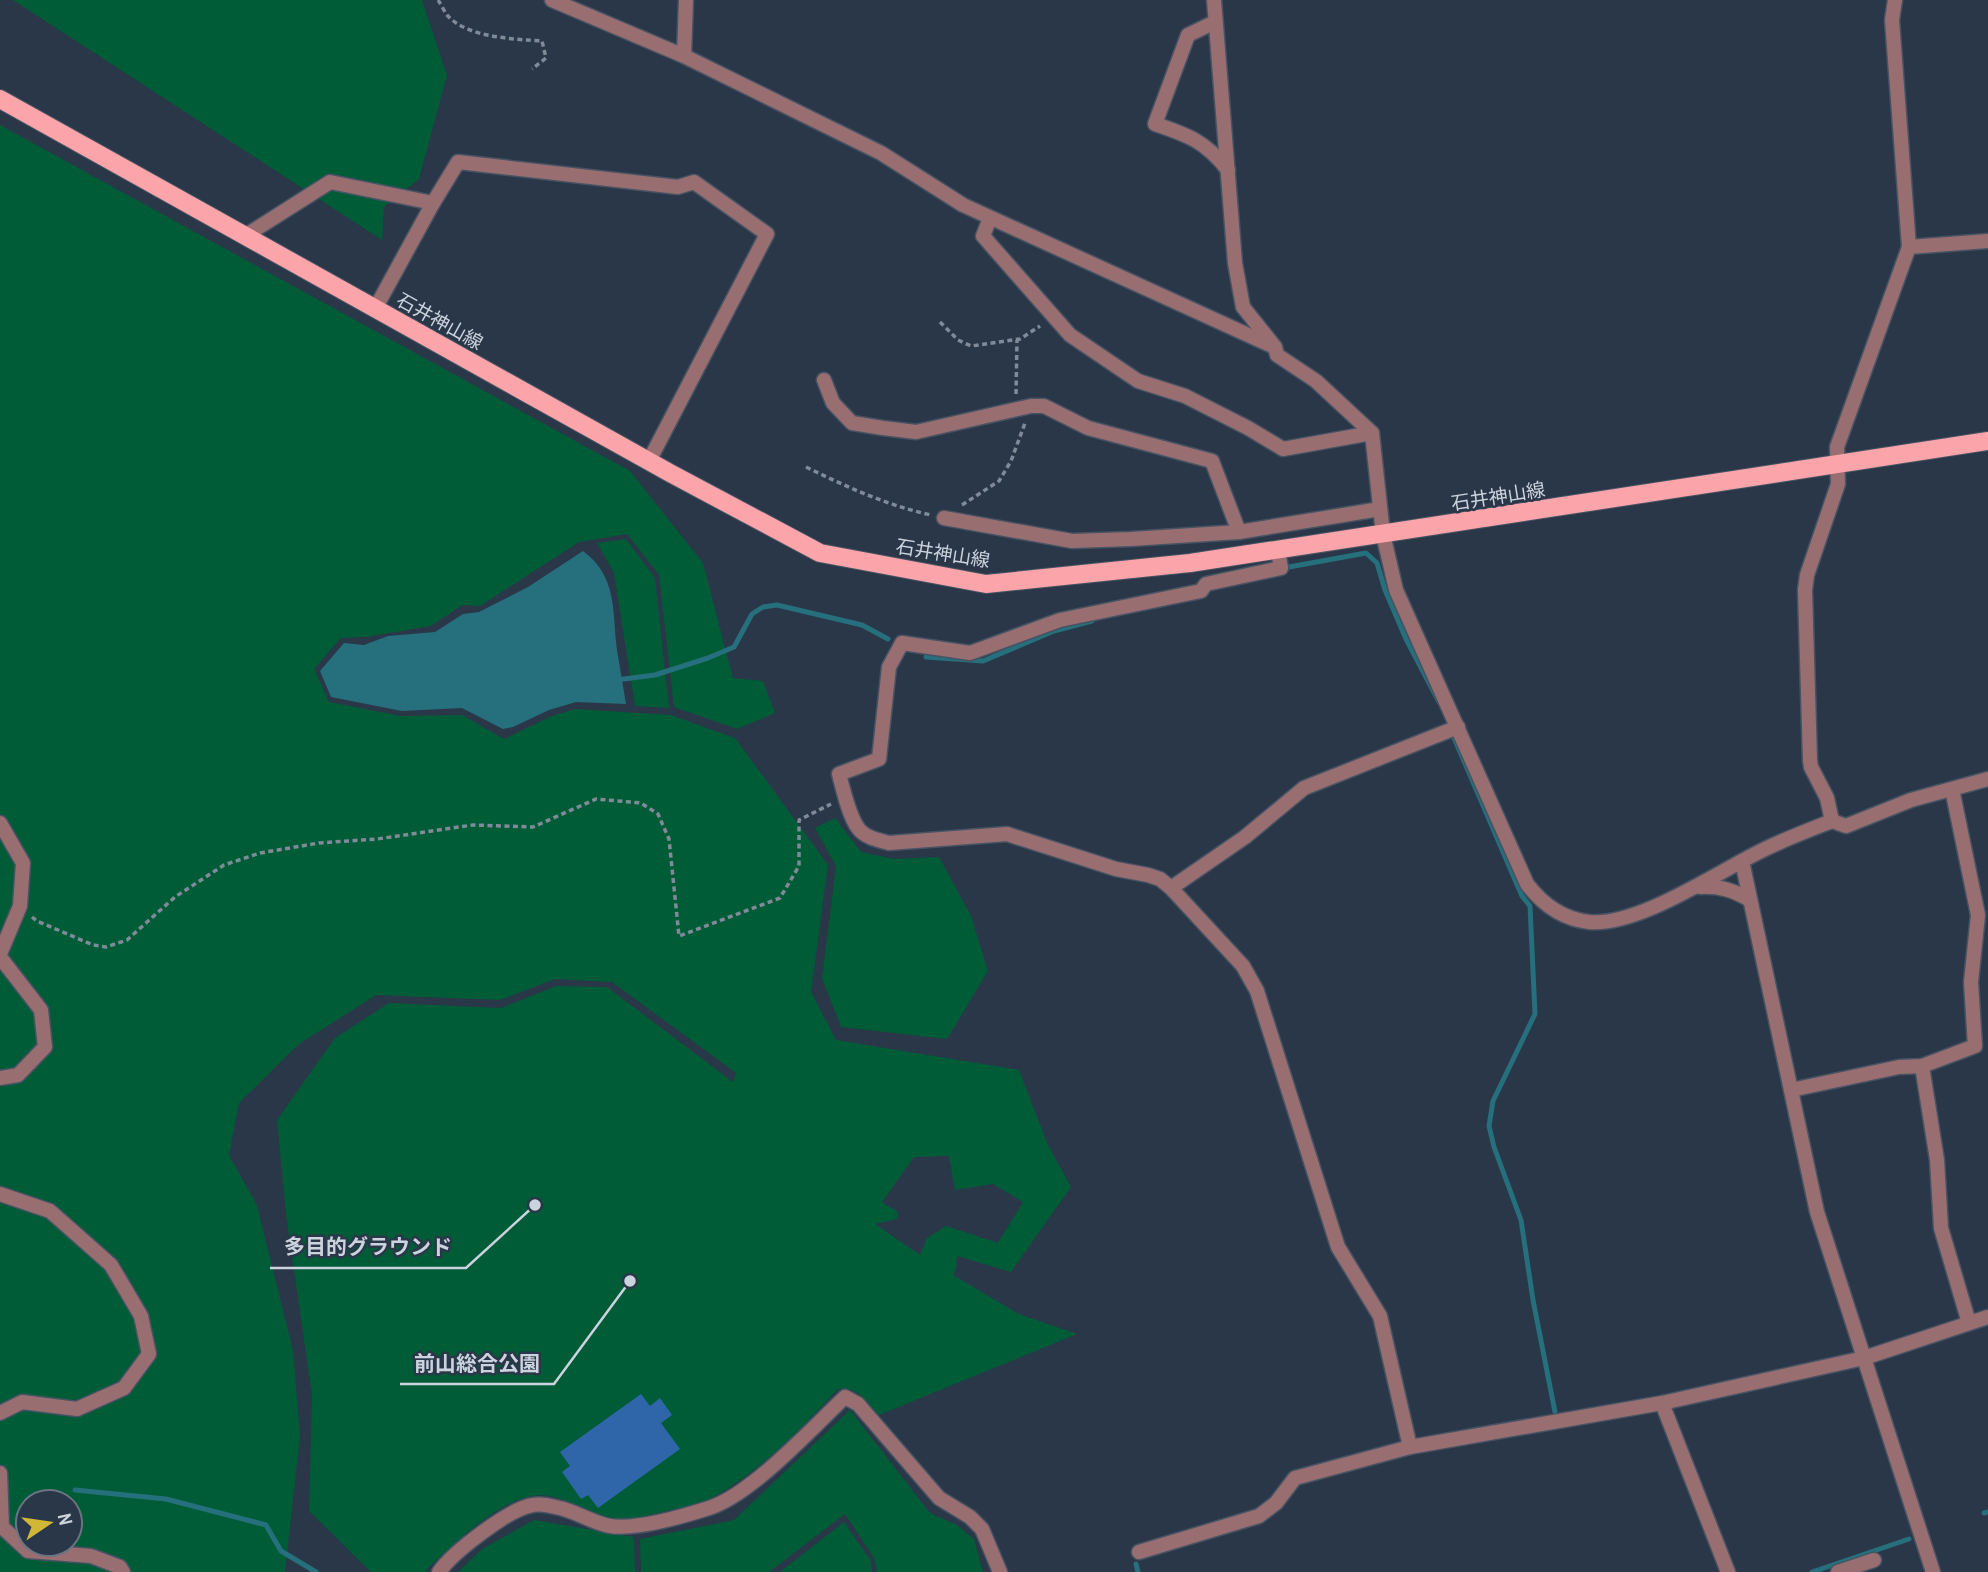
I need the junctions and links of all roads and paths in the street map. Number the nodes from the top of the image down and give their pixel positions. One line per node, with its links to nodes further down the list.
1 (439, 0): 8 (path)
2 (552, 0): 7 (street)
3 (686, 0): 7 (street)
4 (1214, 0): 6 (street)
5 (1895, 0): 15 (street)
6 (1215, 22): 10 (street); 10 (street)
7 (684, 56): 12 (street)
8 (533, 69)
9 (0, 99): 13 (main road, 石井神山線)
10 (1228, 170): 20 (street)
11 (433, 203): 13 (street); 16 (street); 25 (street)
12 (990, 218): 17 (street); 20 (street)
13 (245, 236): 16 (main road, 石井神山線)
14 (1988, 240): 15 (street)
15 (1909, 247): 26 (street)
16 (375, 309): 25 (main road, 石井神山線)
17 (1054, 316): 19 (path); 23 (street)
18 (940, 322): 19 (path)
19 (1017, 340): 22 (path)
20 (1275, 347): 23 (street)
21 (824, 380): 22 (street)
22 (1023, 405): 29 (path); 30 (street)
23 (1372, 433): 28 (street)
24 (1988, 442): 26 (main road, 石井神山線)
25 (649, 461): 32 (main road, 石井神山線)
26 (1837, 465): 31 (main road, 石井神山線); 37 (street)
27 (806, 467): 29 (path)
28 (1380, 509): 30 (street); 31 (street)
29 (944, 518): 30 (street)
30 (1239, 532)
31 (1383, 534): 32 (main road, 石井神山線); 33 (street)
32 (1278, 551): 36 (street)
33 (1453, 729): 40 (street); 41 (street)
34 (1988, 779): 35 (street)
35 (1952, 789): 37 (street); 45 (street)
36 (845, 796): 41 (street); 43 (path)
37 (1832, 821): 39 (street)
38 (0, 822): 43 (street)
39 (1742, 862): 40 (street); 42 (street)
40 (1695, 887): 42 (street)
41 (1171, 888): 54 (street)
42 (1750, 900): 47 (street)
43 (20, 906): 44 (street)
44 (0, 955): 46 (street)
45 (1922, 1066): 47 (street); 50 (street)
46 (0, 1077)
47 (1791, 1090): 51 (street)
48 (0, 1194): 53 (street)
49 (1988, 1317): 50 (street)
50 (1969, 1323): 51 (street)
51 (1864, 1358): 52 (street); 63 (street)
52 (1662, 1404): 54 (street); 61 (street)
53 (0, 1413)
54 (1410, 1447): 56 (street)
55 (0, 1474): 58 (street)
56 (1139, 1552)
57 (1874, 1560): 62 (street)
58 (123, 1572)
59 (439, 1572): 60 (street)
60 (1000, 1572)
61 (1728, 1572)
62 (1838, 1572)
63 (1933, 1572)

